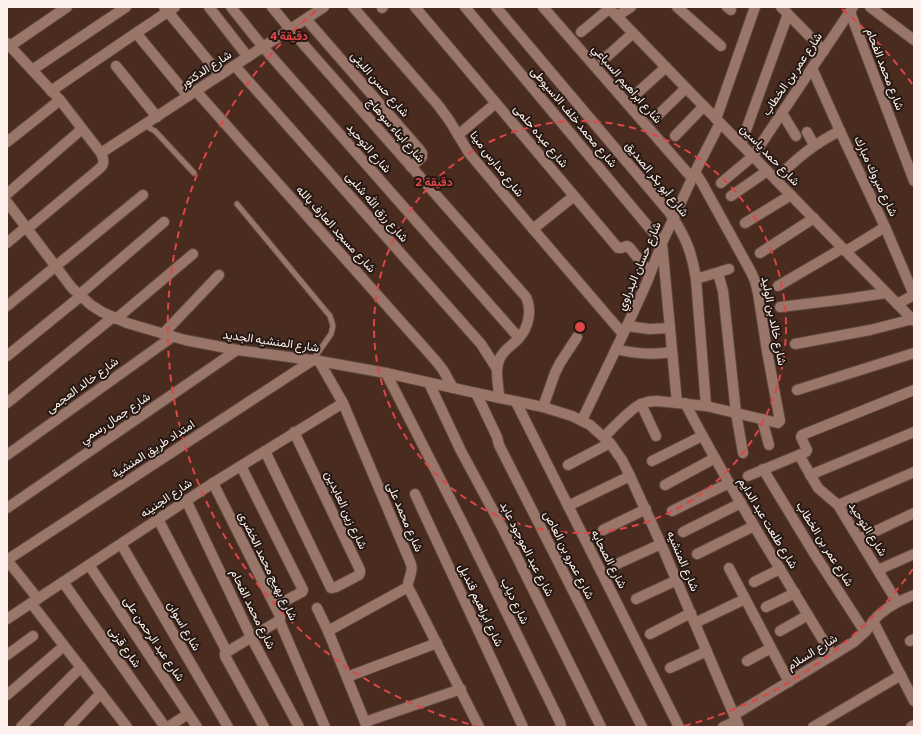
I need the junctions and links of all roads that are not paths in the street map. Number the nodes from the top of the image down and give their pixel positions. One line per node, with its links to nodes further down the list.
1 (67, 7): 26 (street)
2 (126, 7): 36 (street)
3 (209, 7): 30 (street)
4 (231, 7): 28 (street, شارع التوحيد)
5 (272, 7): 21 (street, شارع ابناء سوهاج)
6 (353, 7): 53 (street, شارع مدارس مينا)
7 (415, 7): 43 (street, شارع عبده حلمى)
8 (465, 7): 83 (street, شارع محمد خلف الاسيوطى)
9 (496, 7): 76 (street, شارع أبو بكر الصديق)
10 (543, 7): 64 (street, شارع ابراهيم السباعي)
11 (631, 7): 17 (street)
12 (677, 7): 27 (street)
13 (755, 7): 48 (street, شارع حسان البدراوي)
14 (870, 7): 25 (street)
15 (169, 9): 22 (street); 37 (street)
16 (317, 9): 20 (street, شارع الدكتور)
17 (612, 10): 23 (street); 24 (street, شارع حمد ياسين)
18 (784, 10): 29 (street); 57 (street)
19 (851, 10): 29 (street, شارع عمر بن الخطاب); 66 (street, شارع محمد الفحام)
20 (306, 19): 21 (street, شارع الدكتور); 61 (street, شارع حسن الليثى)
21 (290, 29): 28 (street, شارع الدكتور); 61 (street, شارع ابناء سوهاج)
22 (136, 32): 39 (street); 40 (street, شارع مسجد العارف بالله)
23 (581, 32)
24 (633, 33): 31 (street); 34 (street, شارع حمد ياسين)
25 (914, 40)
26 (8, 44): 36 (street)
27 (721, 46)
28 (263, 47): 30 (street, شارع الدكتور); 106 (street, شارع التوحيد)
29 (824, 51): 35 (street, شارع عمر بن الخطاب)
30 (248, 57): 33 (street, شارع الدكتور)
31 (603, 60)
32 (116, 66): 46 (street)
33 (235, 66): 37 (street, شارع الدكتور); 114 (street, شارع رزق الله شلبى)
34 (666, 67): 38 (street, شارع حمد ياسين); 41 (street)
35 (812, 68): 45 (street, شارع عمر بن الخطاب); 51 (street, شارع مبروك مبارك)
36 (32, 70): 39 (street)
37 (220, 75): 40 (street, شارع الدكتور)
38 (686, 88): 44 (street, شارع حمد ياسين); 47 (street)
39 (51, 91): 42 (street)
40 (192, 93): 46 (street, شارع الدكتور); 117 (street, شارع مسجد العارف بالله)
41 (635, 95)
42 (60, 100): 50 (street); 56 (street)
43 (496, 103): 53 (street); 71 (street, شارع عبده حلمى)
44 (704, 106): 48 (street, شارع حمد ياسين); 54 (street)
45 (782, 113): 55 (street); 60 (street, شارع عمر بن الخطاب)
46 (157, 117): 49 (street, شارع الدكتور)
47 (655, 118)
48 (718, 121): 57 (street, شارع حمد ياسين); 64 (street, شارع حسان البدراوي)
49 (144, 125): 59 (street, شارع الدكتور); 63 (lane)
50 (82, 129): 59 (street); 68 (street)
51 (840, 131): 58 (street); 79 (street, شارع مبروك مبارك)
52 (807, 132): 58 (street)
53 (458, 135): 81 (street, شارع مدارس مينا)
54 (675, 136)
55 (796, 136)
56 (7, 142)
57 (741, 144): 60 (street, شارع حمد ياسين)
58 (814, 145): 65 (street)
59 (101, 153): 80 (street)
60 (753, 156): 62 (street, شارع حمد ياسين); 67 (street, شارع عمر بن الخطاب)
61 (411, 167): 106 (street, شارع ابناء سوهاج)
62 (767, 171): 65 (street, شارع حمد ياسين); 72 (street)
63 (194, 173)
64 (694, 175): 76 (street, شارع حسان البدراوي); 130 (street, شارع خالد بن الوليد)
65 (776, 180): 70 (street, شارع حمد ياسين)
66 (914, 181)
67 (721, 183)
68 (7, 194)
69 (142, 195): 87 (street)
70 (791, 195): 75 (street, شارع حمد ياسين); 78 (street)
71 (574, 196): 81 (street); 89 (street, شارع عبده حلمى)
72 (731, 196)
73 (7, 202): 80 (street, شارع المنشيه الجديد)
74 (237, 204): 113 (lane)
75 (814, 218): 84 (street, شارع حمد ياسين); 85 (street)
76 (674, 219): 83 (street, شارع حسان البدراوي); 92 (street, شارع أبو بكر الصديق)
77 (164, 222): 95 (street)
78 (745, 223)
79 (885, 227): 84 (street); 96 (street, شارع مبروك مبارك)
80 (27, 228): 82 (street); 87 (street, شارع المنشيه الجديد)
81 (533, 229): 103 (street, شارع مدارس مينا)
82 (7, 243)
83 (662, 243): 89 (street, شارع حسان البدراوي); 102 (street)
84 (844, 250): 93 (street); 94 (street, شارع حمد ياسين)
85 (760, 253)
86 (193, 254): 100 (street)
87 (56, 267): 95 (street, شارع المنشيه الجديد); 98 (street)
88 (729, 269): 90 (street)
89 (650, 273): 103 (street, شارع حسان البدراوي)
90 (718, 273): 92 (street); 129 (street)
91 (219, 275): 104 (street, شارع خالد العجمى)
92 (696, 279): 127 (street, شارع أبو بكر الصديق)
93 (778, 286)
94 (886, 293): 97 (street, شارع حمد ياسين); 99 (street)
95 (80, 295): 100 (street, شارع المنشيه الجديد); 112 (street)
96 (914, 295): 97 (street)
97 (897, 304): 101 (street, شارع حمد ياسين)
98 (7, 306)
99 (780, 307)
100 (115, 318): 104 (street, شارع المنشيه الجديد); 123 (street)
101 (913, 320): 107 (street)
102 (670, 328): 103 (street); 110 (street)
103 (625, 330): 108 (street, شارع حسان البدراوي)
104 (167, 335): 109 (street, شارع المنشيه الجديد); 141 (street, شارع خالد العجمى)
105 (577, 337): 128 (street)
106 (519, 338): 114 (street)
107 (796, 344)
108 (616, 349): 110 (street); 131 (street, شارع حسان البدراوي)
109 (237, 350): 113 (street, شارع المنشيه الجديد); 159 (street, شارع جمال رسمي)
110 (672, 352): 125 (street)
111 (914, 353): 118 (street)
112 (7, 356)
113 (316, 361): 115 (street, شارع المنشيه الجديد); 124 (street, شارع محمد على); 172 (street, امتداد طريق المنشية)
114 (497, 369): 121 (street)
115 (386, 373): 116 (street, شارع المنشيه الجديد); 236 (street, شارع دياب)
116 (429, 383): 117 (street, شارع المنشيه الجديد); 237 (street, شارع عبد الموجود عابد)
117 (453, 388): 120 (street, شارع المنشيه الجديد)
118 (797, 390)
119 (914, 390): 140 (street)
120 (476, 393): 121 (street, شارع المنشيه الجديد); 238 (street, شارع عمرو بن العاص)
121 (499, 398): 122 (street, شارع المنشيه الجديد)
122 (516, 402): 128 (street, شارع المنشيه الجديد); 158 (street, شارع الصحابه)
123 (7, 403)
124 (343, 403): 132 (street, شارع الجنينه); 181 (street, شارع محمد على)
125 (681, 403): 126 (street); 127 (street); 135 (street, شارع طلعت عبد الدايم)
126 (641, 404): 134 (street); 136 (street)
127 (706, 406): 129 (street)
128 (543, 407): 131 (street, شارع المنشيه الجديد)
129 (736, 413): 130 (street); 139 (street)
130 (762, 419): 137 (street)
131 (582, 420): 136 (street, شارع المنشيه)
132 (294, 432): 138 (street, شارع الجنينه); 138 (street, شارع زين العابدين)
133 (914, 432): 148 (street)
134 (656, 436)
135 (702, 436): 142 (street, شارع طلعت عبد الدايم); 143 (street)
136 (607, 440): 144 (street); 149 (street, شارع المنشيه)
137 (770, 445)
138 (265, 451): 145 (street, شارع الجنينه)
139 (744, 453)
140 (803, 453): 146 (street); 148 (street, شارع التوحيد)
141 (7, 455)
142 (715, 458): 151 (street, شارع طلعت عبد الدايم); 153 (street)
143 (652, 461)
144 (568, 465)
145 (240, 466): 152 (street, شارع الجنينه); 188 (street)
146 (763, 469): 150 (street); 199 (street, شارع عمر بن الخطاب)
147 (914, 472): 157 (street)
148 (810, 474): 157 (street, شارع التوحيد)
149 (630, 476): 158 (street); 160 (street, شارع المنشيه)
150 (748, 476)
151 (729, 482): 156 (street, شارع طلعت عبد الدايم); 161 (street)
152 (213, 483): 155 (street, شارع الجنينه); 188 (street, شارع بهيج محمد الخضرى)
153 (665, 485)
154 (415, 494): 235 (street, شارع ابراهيم قنديل)
155 (186, 500): 163 (street, شارع الجنينه); 202 (street, شارع محمد الفحام)
156 (741, 503): 164 (street, شارع طلعت عبد الدايم); 166 (street)
157 (838, 505): 167 (street, شارع التوحيد)
158 (568, 506): 239 (street, شارع الصحابه)
159 (7, 508)
160 (646, 509): 165 (street); 169 (street, شارع المنشيه)
161 (672, 511)
162 (914, 513): 167 (street)
163 (158, 519): 168 (street, شارع الجنينه); 207 (street)
164 (754, 526): 170 (street); 176 (street, شارع طلعت عبد الدايم)
165 (603, 530)
166 (683, 532)
167 (859, 539): 177 (street, شارع التوحيد)
168 (121, 544): 174 (street, شارع الجنينه); 222 (street, شارع اسوان)
169 (661, 544): 173 (street); 178 (street, شارع المنشيه)
170 (696, 554)
171 (914, 554): 177 (street)
172 (7, 560): 186 (street)
173 (617, 564)
174 (89, 565): 179 (street, شارع الجنينه); 220 (street, شارع عبد الرحمن على)
175 (729, 568): 185 (street)
176 (780, 569): 180 (street); 182 (street, شارع طلعت عبد الدايم)
177 (878, 570): 187 (street, شارع التوحيد)
178 (677, 580): 184 (street); 191 (street, شارع المنشيه)
179 (63, 582): 186 (street, شارع الجنينه); 228 (street, شارع قرنى)
180 (754, 582)
181 (408, 587): 197 (street); 203 (street)
182 (794, 592): 189 (street); 192 (street, شارع طلعت عبد الدايم)
183 (914, 595): 187 (street, شارع السلام)
184 (636, 599)
185 (745, 599): 196 (street); 205 (street)
186 (35, 601): 193 (street, شارع الجنينه); 204 (street)
187 (897, 602): 195 (street, شارع السلام)
188 (275, 606): 194 (street, شارع بهيج محمد الخضرى)
189 (766, 607)
190 (317, 608): 197 (street)
191 (691, 613): 196 (street, شارع المنشيه); 200 (street)
192 (808, 615): 198 (street); 209 (street, شارع طلعت عبد الدايم)
193 (7, 619)
194 (280, 620): 202 (street); 233 (street, شارع بهيج محمد الخضرى)
195 (873, 621): 199 (street, شارع السلام); 213 (street)
196 (695, 623): 206 (street, شارع المنشيه)
197 (328, 631): 214 (street)
198 (780, 631)
199 (865, 632): 209 (street, شارع السلام)
200 (650, 634)
201 (33, 636): 208 (street)
202 (252, 637): 207 (street); 232 (street, شارع محمد الفحام)
203 (436, 643): 214 (street); 216 (street)
204 (64, 646): 211 (street); 218 (street)
205 (771, 648): 210 (street); 215 (street)
206 (707, 651): 212 (street); 221 (street, شارع المنشيه)
207 (227, 652): 231 (street)
208 (7, 655)
209 (832, 655): 215 (street, شارع السلام)
210 (747, 661)
211 (81, 667): 217 (street); 225 (street)
212 (670, 668)
213 (900, 675): 219 (street); 241 (street)
214 (347, 677): 223 (street)
215 (789, 682): 221 (street, شارع السلام)
216 (461, 689): 223 (street); 234 (street)
217 (101, 693): 226 (street); 227 (street)
218 (7, 695)
219 (914, 701)
220 (188, 714): 229 (street); 230 (street, شارع عبد الرحمن على)
221 (736, 721): 240 (street, شارع السلام)
222 (226, 724)
223 (366, 725)
224 (914, 725): 242 (street)
225 (21, 727)
226 (69, 727)
227 (127, 727)
228 (165, 727)
229 (168, 727)
230 (197, 727)
231 (264, 727)
232 (299, 727)
233 (325, 727)
234 (479, 727)
235 (523, 727)
236 (561, 727)
237 (601, 727)
238 (642, 727)
239 (679, 727)
240 (723, 727)
241 (813, 727)
242 (911, 727)

